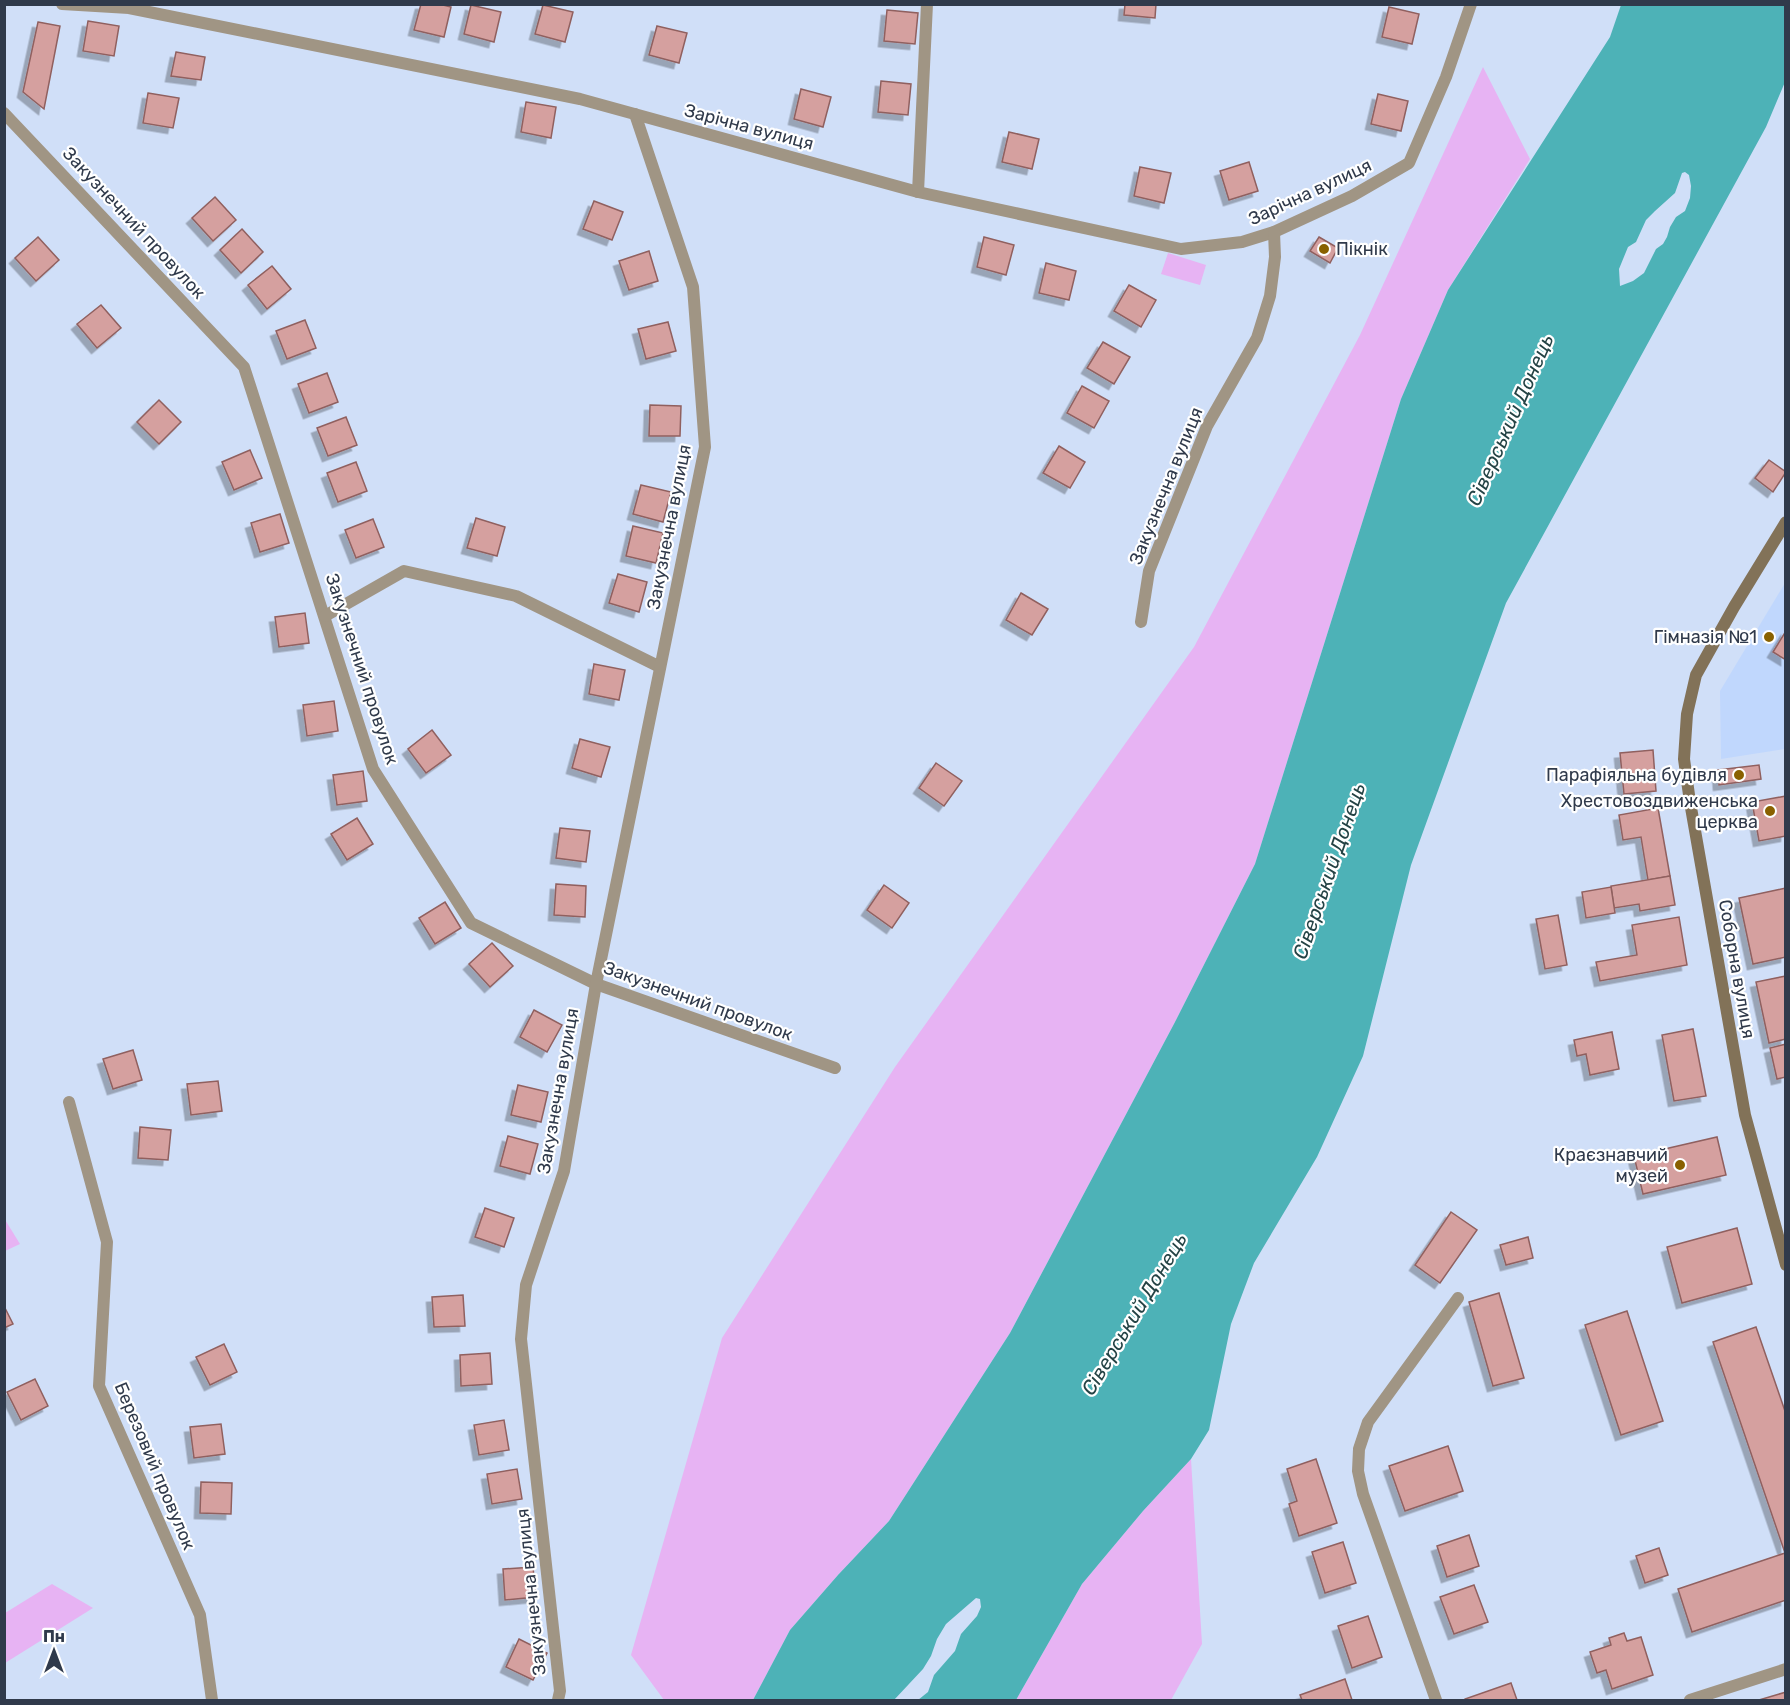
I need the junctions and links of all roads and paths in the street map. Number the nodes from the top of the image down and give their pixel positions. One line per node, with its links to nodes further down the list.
1 (62, 4): 4 (street, Зарічна вулиця)
2 (927, 4): 7 (street)
3 (1471, 4): 8 (street, Зарічна вулиця)
4 (130, 6): 6 (street, Зарічна вулиця)
5 (4, 113): 10 (street, Закузнечний провулок)
6 (635, 114): 7 (street, Зарічна вулиця); 12 (street, Закузнечна вулиця)
7 (918, 192): 8 (street, Зарічна вулиця)
8 (1274, 231): 11 (street, Закузнечна вулиця)
9 (1785, 522): 16 (street, Соборна вулиця)
10 (325, 616): 12 (street); 13 (street, Закузнечний провулок)
11 (1141, 622)
12 (660, 667): 13 (street, Закузнечна вулиця)
13 (596, 984): 14 (street, Закузнечний провулок); 20 (street, Закузнечна вулиця)
14 (835, 1068)
15 (69, 1102): 19 (street, Березовий провулок)
16 (1785, 1265)
17 (1458, 1298): 21 (street)
18 (1785, 1669): 22 (street)
19 (212, 1701)
20 (558, 1701)
21 (1436, 1701)
22 (1690, 1701)

